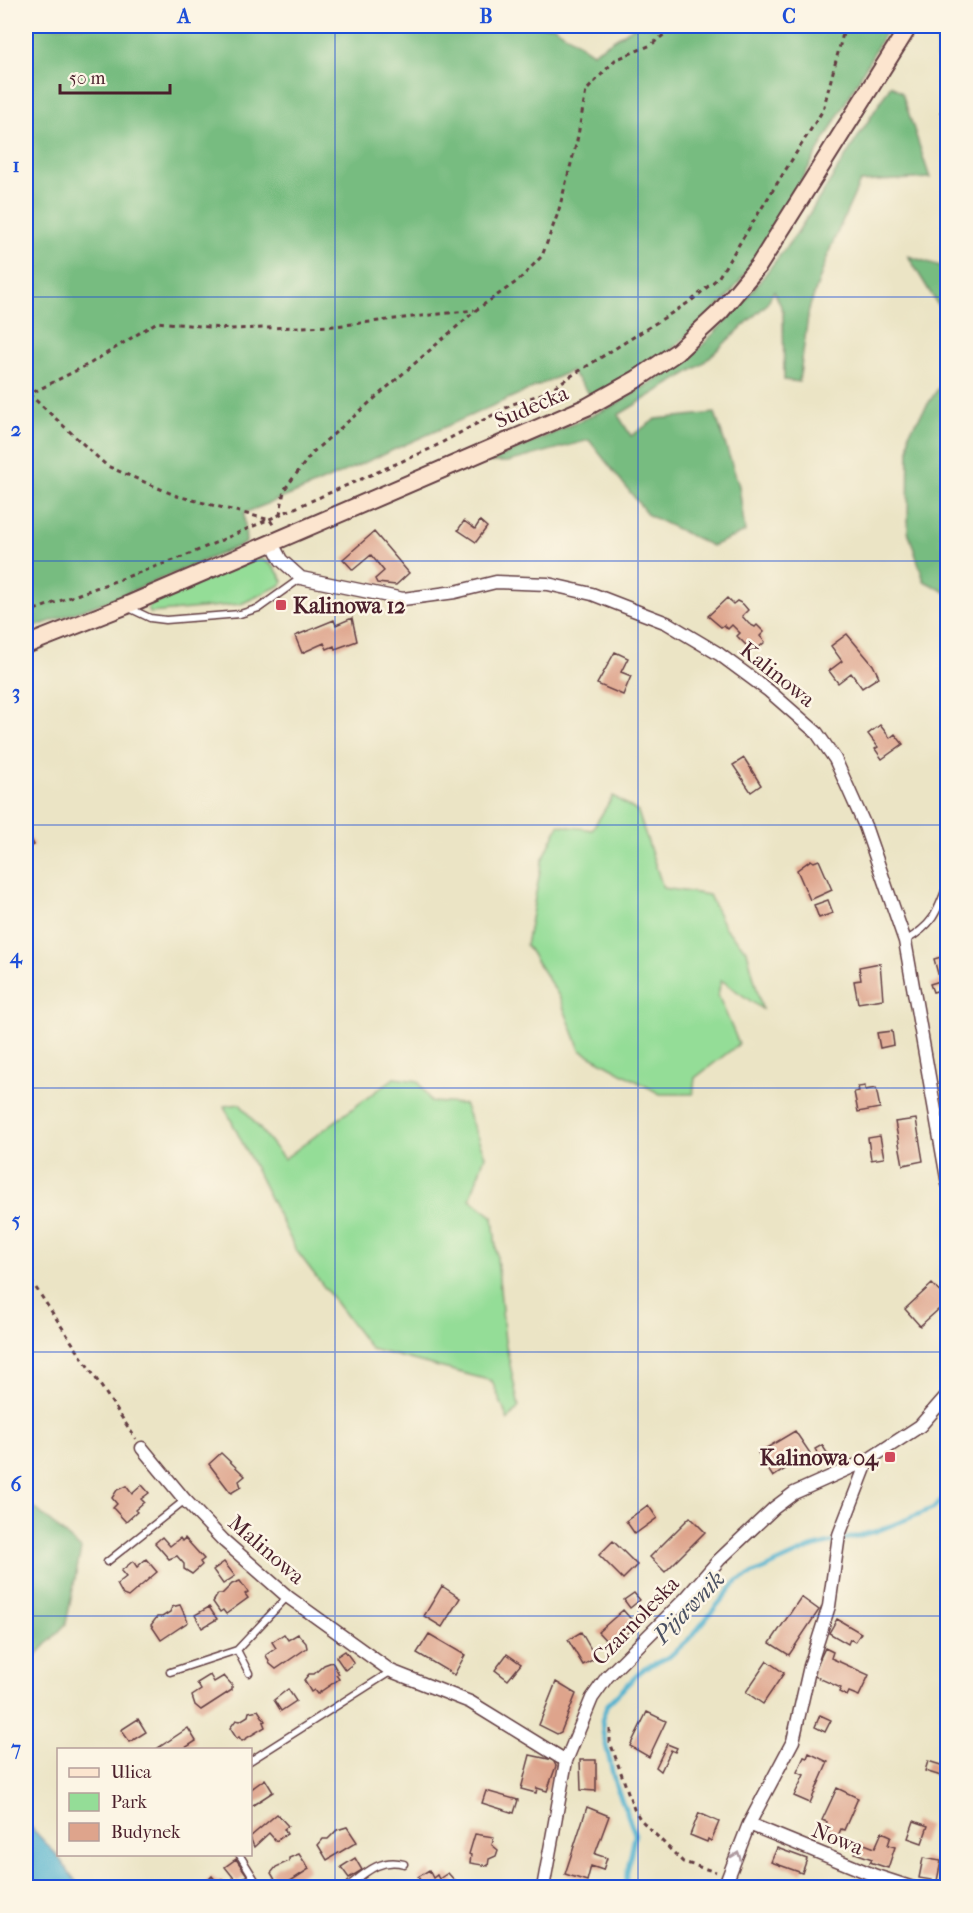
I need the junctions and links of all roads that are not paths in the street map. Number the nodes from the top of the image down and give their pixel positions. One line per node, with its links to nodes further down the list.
1 (909, 26): 2 (main road, Sudecka)
2 (272, 543): 3 (street); 4 (main road, Sudecka)
3 (301, 578): 4 (lane); 7 (street, Kalinowa)
4 (125, 606): 5 (main road, Sudecka)
5 (26, 645)
6 (948, 883): 7 (lane)
7 (905, 941): 8 (street, Kalinowa)
8 (948, 1184)
9 (948, 1394): 11 (street, Czarnoleska)
10 (142, 1448): 12 (street, Malinowa)
11 (868, 1460): 20 (street, Czarnoleska); 21 (street)
12 (185, 1500): 13 (lane); 14 (street, Malinowa)
13 (107, 1562)
14 (288, 1597): 15 (lane); 16 (street, Malinowa)
15 (237, 1650): 17 (lane); 18 (lane)
16 (391, 1671): 19 (lane); 20 (street, Malinowa)
17 (170, 1672)
18 (249, 1673)
19 (252, 1760)
20 (566, 1761): 28 (street, Czarnoleska)
21 (749, 1824): 25 (street, one-way to 21); 29 (street, Nowa)
22 (240, 1856): 26 (lane)
23 (404, 1864): 27 (lane)
24 (948, 1880): 30 (street)
25 (726, 1882)
26 (260, 1887)
27 (346, 1887)
28 (543, 1887)
29 (913, 1887)
30 (945, 1887)

